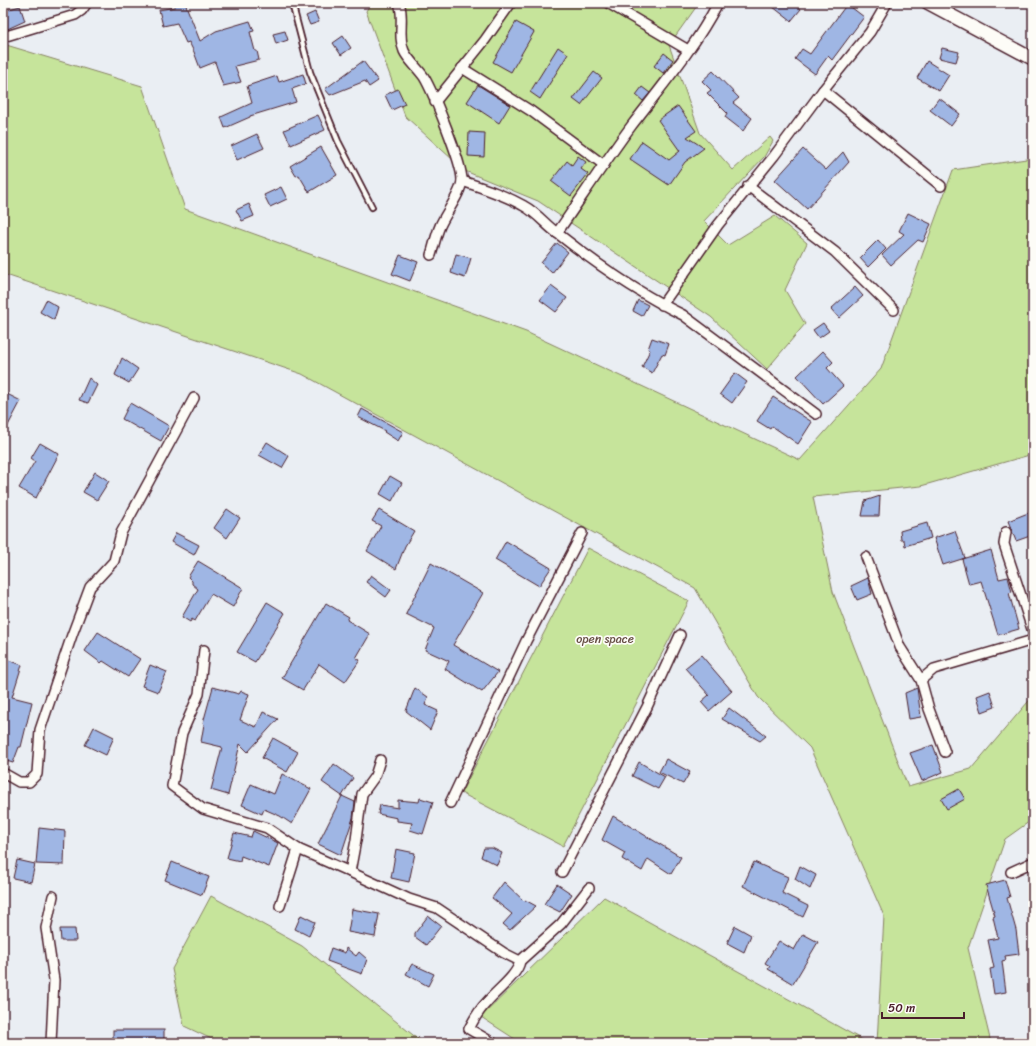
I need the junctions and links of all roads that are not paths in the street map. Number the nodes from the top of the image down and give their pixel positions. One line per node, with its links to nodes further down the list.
1 (87, 3): 9 (street)
2 (292, 3): 19 (lane)
3 (399, 3): 14 (street)
4 (511, 3): 12 (street)
5 (608, 3): 10 (street)
6 (718, 3): 10 (street)
7 (887, 3): 13 (street)
8 (928, 3): 11 (street)
9 (3, 38)
10 (688, 50): 15 (street)
11 (1033, 59)
12 (462, 68): 14 (street); 15 (street)
13 (823, 90): 17 (street); 18 (street)
14 (435, 102): 16 (street)
15 (604, 165): 20 (street)
16 (462, 181): 20 (street); 21 (street)
17 (748, 186): 22 (street); 23 (street)
18 (941, 186)
19 (372, 207)
20 (557, 233): 22 (street)
21 (431, 255)
22 (662, 305): 25 (street)
23 (894, 310)
24 (194, 398): 36 (street)
25 (816, 414)
26 (1006, 532): 29 (street)
27 (582, 533): 37 (street)
28 (866, 557): 33 (street)
29 (1033, 632)
30 (680, 635): 41 (street)
31 (1033, 640): 33 (street)
32 (204, 650): 38 (street)
33 (921, 680): 34 (street)
34 (945, 752)
35 (380, 760): 40 (street)
36 (3, 773)
37 (450, 802)
38 (298, 850): 40 (street); 45 (street)
39 (1033, 862): 42 (street)
40 (350, 872): 46 (street)
41 (562, 872)
42 (1011, 872)
43 (589, 888): 46 (street)
44 (52, 896): 47 (street)
45 (280, 906)
46 (520, 961): 48 (street)
47 (51, 1043)
48 (493, 1043)

